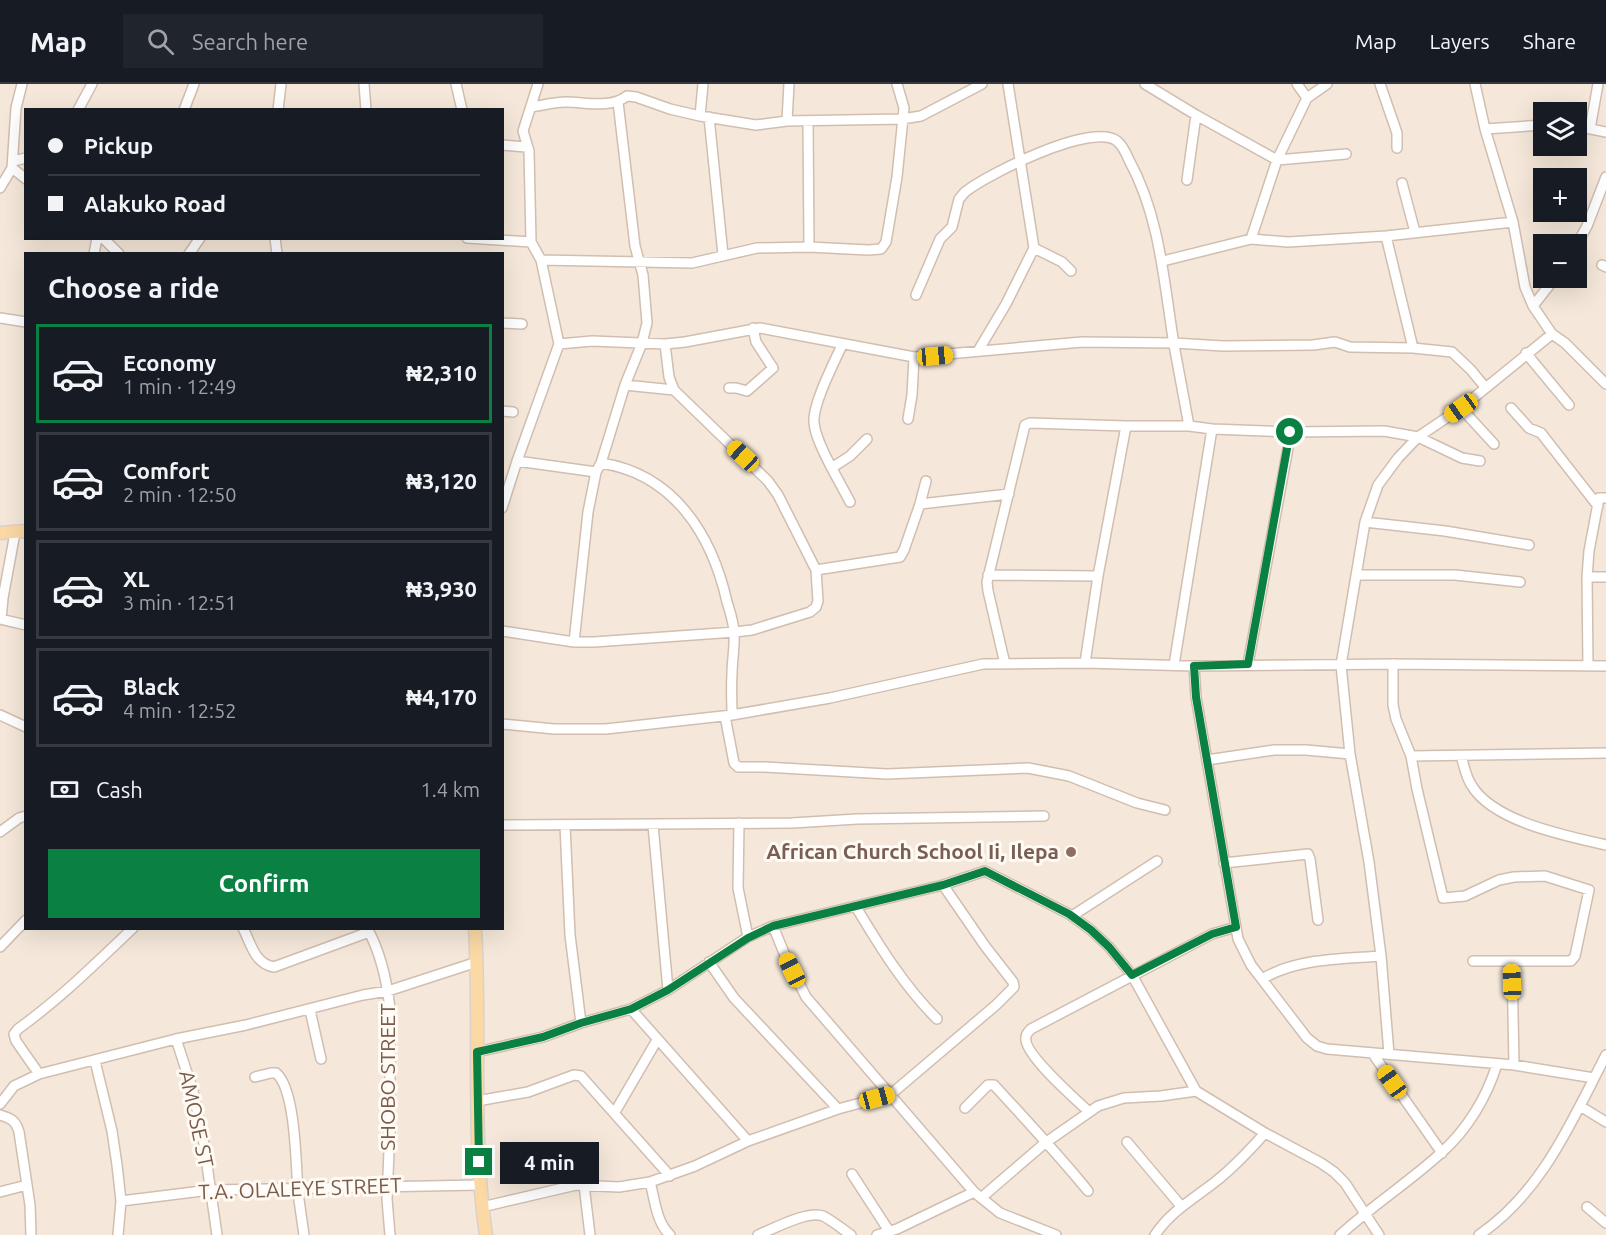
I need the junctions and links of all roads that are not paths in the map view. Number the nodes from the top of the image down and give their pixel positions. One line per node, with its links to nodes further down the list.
1 (22, 84): 44 (street)
2 (92, 84): 22 (street)
3 (194, 84): 23 (street)
4 (281, 84): 24 (street)
5 (364, 84): 25 (street)
6 (456, 84): 26 (street)
7 (538, 84): 21 (street)
8 (703, 84): 28 (street)
9 (789, 84): 30 (street)
10 (897, 84): 29 (street)
11 (982, 84): 29 (street)
12 (1008, 84): 43 (street)
13 (1145, 84): 27 (street)
14 (1297, 84): 19 (street)
15 (1327, 84): 19 (street)
16 (1380, 84): 39 (street)
17 (1475, 84): 34 (street)
18 (1598, 84): 35 (street)
19 (1307, 98): 42 (street)
20 (618, 102): 21 (street); 28 (street); 64 (street)
21 (532, 107): 38 (street)
22 (79, 108)
23 (185, 108)
24 (278, 108)
25 (366, 108)
26 (462, 108)
27 (1196, 116): 42 (street); 47 (street)
28 (705, 117): 30 (street); 61 (street)
29 (902, 119): 31 (street); 58 (street)
30 (787, 121): 31 (street)
31 (808, 121): 58 (street)
32 (1533, 126): 34 (street)
33 (1587, 128): 35 (street)
34 (1485, 129): 50 (street)
35 (1590, 129): 36 (street)
36 (1606, 132)
37 (504, 146): 38 (street)
38 (526, 147): 57 (street)
39 (1397, 148)
40 (1346, 154): 42 (street)
41 (24, 159): 44 (street)
42 (1276, 160): 54 (street)
43 (1021, 161): 59 (street); 63 (street); 67 (street)
44 (12, 165): 45 (street); 49 (street)
45 (24, 177)
46 (1606, 177): 52 (street)
47 (1187, 180)
48 (1402, 183): 51 (street)
49 (0, 188)
50 (1513, 222): 51 (street); 68 (street)
51 (1415, 232): 53 (street)
52 (1583, 234)
53 (1386, 236): 54 (street); 80 (street)
54 (1251, 239): 63 (street)
55 (105, 240): 60 (street)
56 (499, 240): 57 (street)
57 (531, 242): 62 (street)
58 (809, 247): 61 (street)
59 (1034, 248): 65 (street); 81 (street)
60 (117, 252)
61 (723, 255): 64 (street)
62 (541, 260): 64 (street); 77 (street)
63 (1163, 261): 75 (street)
64 (639, 262): 76 (street)
65 (1071, 271)
66 (1547, 288): 68 (street)
67 (916, 295)
68 (1533, 306): 74 (street)
69 (0, 318): 70 (street)
70 (24, 322)
71 (504, 323): 72 (street)
72 (522, 324)
73 (753, 328): 78 (street); 79 (street); 87 (street)
74 (1552, 334): 82 (street); 84 (street)
75 (1174, 342): 80 (street); 81 (street); 96 (street)
76 (642, 343): 77 (street); 78 (street); 85 (street)
77 (559, 344): 102 (street)
78 (664, 344): 88 (street)
79 (842, 345): 83 (street); 105 (street)
80 (1413, 348): 86 (street)
81 (978, 351): 83 (street)
82 (1527, 353): 86 (street); 89 (street)
83 (914, 357): 94 (street)
84 (1606, 384)
85 (625, 385): 88 (street); 104 (street)
86 (1485, 387): 90 (street)
87 (729, 388)
88 (674, 390): 117 (street)
89 (1569, 405)
90 (1461, 408): 99 (street); 101 (street)
91 (1511, 408): 112 (street)
92 (504, 411): 93 (street)
93 (513, 412)
94 (908, 419)
95 (1126, 426): 96 (street); 107 (street); 120 (street)
96 (1189, 426): 97 (street)
97 (1212, 429): 98 (street); 133 (street)
98 (1290, 432): 99 (street); 131 (street)
99 (1418, 437): 103 (street); 113 (street)
100 (867, 439): 105 (street)
101 (1494, 444)
102 (517, 461): 104 (street); 108 (street)
103 (1480, 461)
104 (599, 467): 127 (street); 128 (street)
105 (833, 467): 110 (street)
106 (926, 481): 111 (street)
107 (1009, 494): 111 (street); 119 (street)
108 (504, 496)
109 (1606, 498): 112 (street)
110 (850, 502)
111 (920, 504): 117 (street)
112 (1598, 506): 121 (street)
113 (1365, 522): 116 (street); 118 (street)
114 (20, 532): 115 (main road); 124 (street)
115 (0, 533)
116 (1529, 545)
117 (816, 570): 127 (street)
118 (1356, 574): 123 (street); 134 (street)
119 (988, 575): 120 (street); 130 (street)
120 (1098, 576): 129 (street)
121 (1587, 577): 122 (street); 136 (street)
122 (1606, 577)
123 (1520, 582)
124 (1, 619): 125 (street)
125 (24, 625)
126 (504, 631): 128 (street)
127 (735, 632): 128 (street); 139 (street)
128 (574, 642)
129 (1085, 663): 130 (street); 133 (street)
130 (1005, 664): 139 (street)
131 (1248, 664): 134 (street); 135 (street)
132 (1394, 664): 134 (street); 136 (street); 144 (street)
133 (1174, 665): 135 (street)
134 (1341, 665): 143 (street)
135 (1194, 666): 146 (street)
136 (1588, 666): 137 (street)
137 (1606, 666)
138 (0, 715): 141 (street)
139 (729, 716): 140 (street); 147 (street)
140 (504, 724)
141 (24, 726)
142 (1606, 753): 145 (street)
143 (1350, 754): 146 (street); 173 (street)
144 (1411, 756): 145 (street); 177 (street)
145 (1461, 756): 157 (street)
146 (1206, 760): 159 (street)
147 (1165, 810)
148 (1044, 816): 151 (street)
149 (24, 817): 155 (street)
150 (0, 819): 155 (street)
151 (739, 823): 154 (street); 171 (street)
152 (504, 825): 153 (street)
153 (565, 825): 154 (street); 185 (street)
154 (652, 825): 180 (street)
155 (8, 826): 156 (street)
156 (0, 832)
157 (1606, 845)
158 (1157, 861): 162 (street)
159 (1224, 863): 163 (street); 166 (street)
160 (943, 885): 161 (street); 162 (street); 200 (street)
161 (856, 907): 165 (street); 184 (street)
162 (1072, 916): 178 (street)
163 (1318, 920)
164 (24, 922): 172 (street)
165 (773, 926): 171 (street); 200 (street)
166 (1236, 927): 178 (street); 179 (street)
167 (131, 930): 196 (street)
168 (245, 930): 169 (street)
169 (368, 930): 181 (street, SHOBO STREET)
170 (476, 930): 175 (main road)
171 (748, 938): 176 (street)
172 (0, 946)
173 (1381, 956): 179 (street); 190 (street)
174 (1473, 961): 177 (street)
175 (477, 962): 181 (street); 188 (main road)
176 (709, 962): 180 (street); 205 (street)
177 (1512, 962): 195 (street)
178 (1132, 975): 199 (street); 207 (street)
179 (1262, 979): 189 (street)
180 (668, 990): 182 (street)
181 (388, 991): 183 (street); 219 (street, SHOBO STREET)
182 (631, 1009): 185 (street); 187 (street)
183 (310, 1010): 186 (street); 192 (street)
184 (937, 1019)
185 (581, 1023): 188 (street)
186 (176, 1039): 193 (street); 223 (street, AMOSE ST)
187 (657, 1040): 206 (street); 211 (street)
188 (477, 1052): 201 (main road)
189 (1373, 1054): 190 (street); 214 (street)
190 (1389, 1054): 194 (street)
191 (1606, 1055): 198 (street)
192 (321, 1059)
193 (95, 1061): 196 (street); 227 (street)
194 (1497, 1064): 195 (street); 214 (street)
195 (1514, 1065): 198 (street)
196 (39, 1074): 202 (street)
197 (255, 1077): 222 (street)
198 (1594, 1078): 203 (street)
199 (1196, 1091): 207 (street); 210 (street)
200 (890, 1095): 205 (street); 226 (street)
201 (477, 1101): 206 (street); 220 (main road)
202 (0, 1104)
203 (1580, 1106): 209 (street); 234 (street)
204 (965, 1108): 213 (street)
205 (838, 1109): 211 (street)
206 (615, 1112): 216 (street)
207 (1089, 1112): 213 (street)
208 (0, 1115): 218 (street)
209 (1606, 1122)
210 (1265, 1133): 228 (street); 231 (street)
211 (748, 1141): 216 (street)
212 (1127, 1142): 228 (street)
213 (1045, 1143): 224 (street); 226 (street)
214 (1442, 1153): 231 (street)
215 (852, 1174): 233 (street)
216 (670, 1176): 217 (street)
217 (650, 1182): 221 (street); 242 (street)
218 (27, 1185): 225 (street); 235 (street)
219 (387, 1185): 220 (street, T.A. OLALEYE STREET); 222 (street, T.A. OLALEYE STREET); 239 (street, SHOBO STREET)
220 (480, 1185): 229 (main road)
221 (584, 1185): 229 (street); 241 (street)
222 (298, 1189): 223 (street, T.A. OLALEYE STREET); 238 (street)
223 (210, 1190): 227 (street, T.A. OLALEYE STREET); 237 (street, AMOSE ST)
224 (1088, 1191)
225 (0, 1192)
226 (978, 1195): 233 (street); 246 (street)
227 (121, 1201): 236 (street)
228 (1180, 1206): 247 (street)
229 (482, 1207): 240 (main road)
230 (1587, 1207): 232 (street)
231 (1365, 1212): 248 (street); 249 (street)
232 (1606, 1223)
233 (895, 1232): 245 (street)
234 (1485, 1233)
235 (30, 1235)
236 (118, 1235)
237 (217, 1235)
238 (304, 1235)
239 (390, 1235)
240 (486, 1235)
241 (590, 1235)
242 (670, 1235)
243 (760, 1235): 244 (street)
244 (851, 1235)
245 (877, 1235)
246 (1056, 1235)
247 (1155, 1235)
248 (1340, 1235)
249 (1378, 1235)

